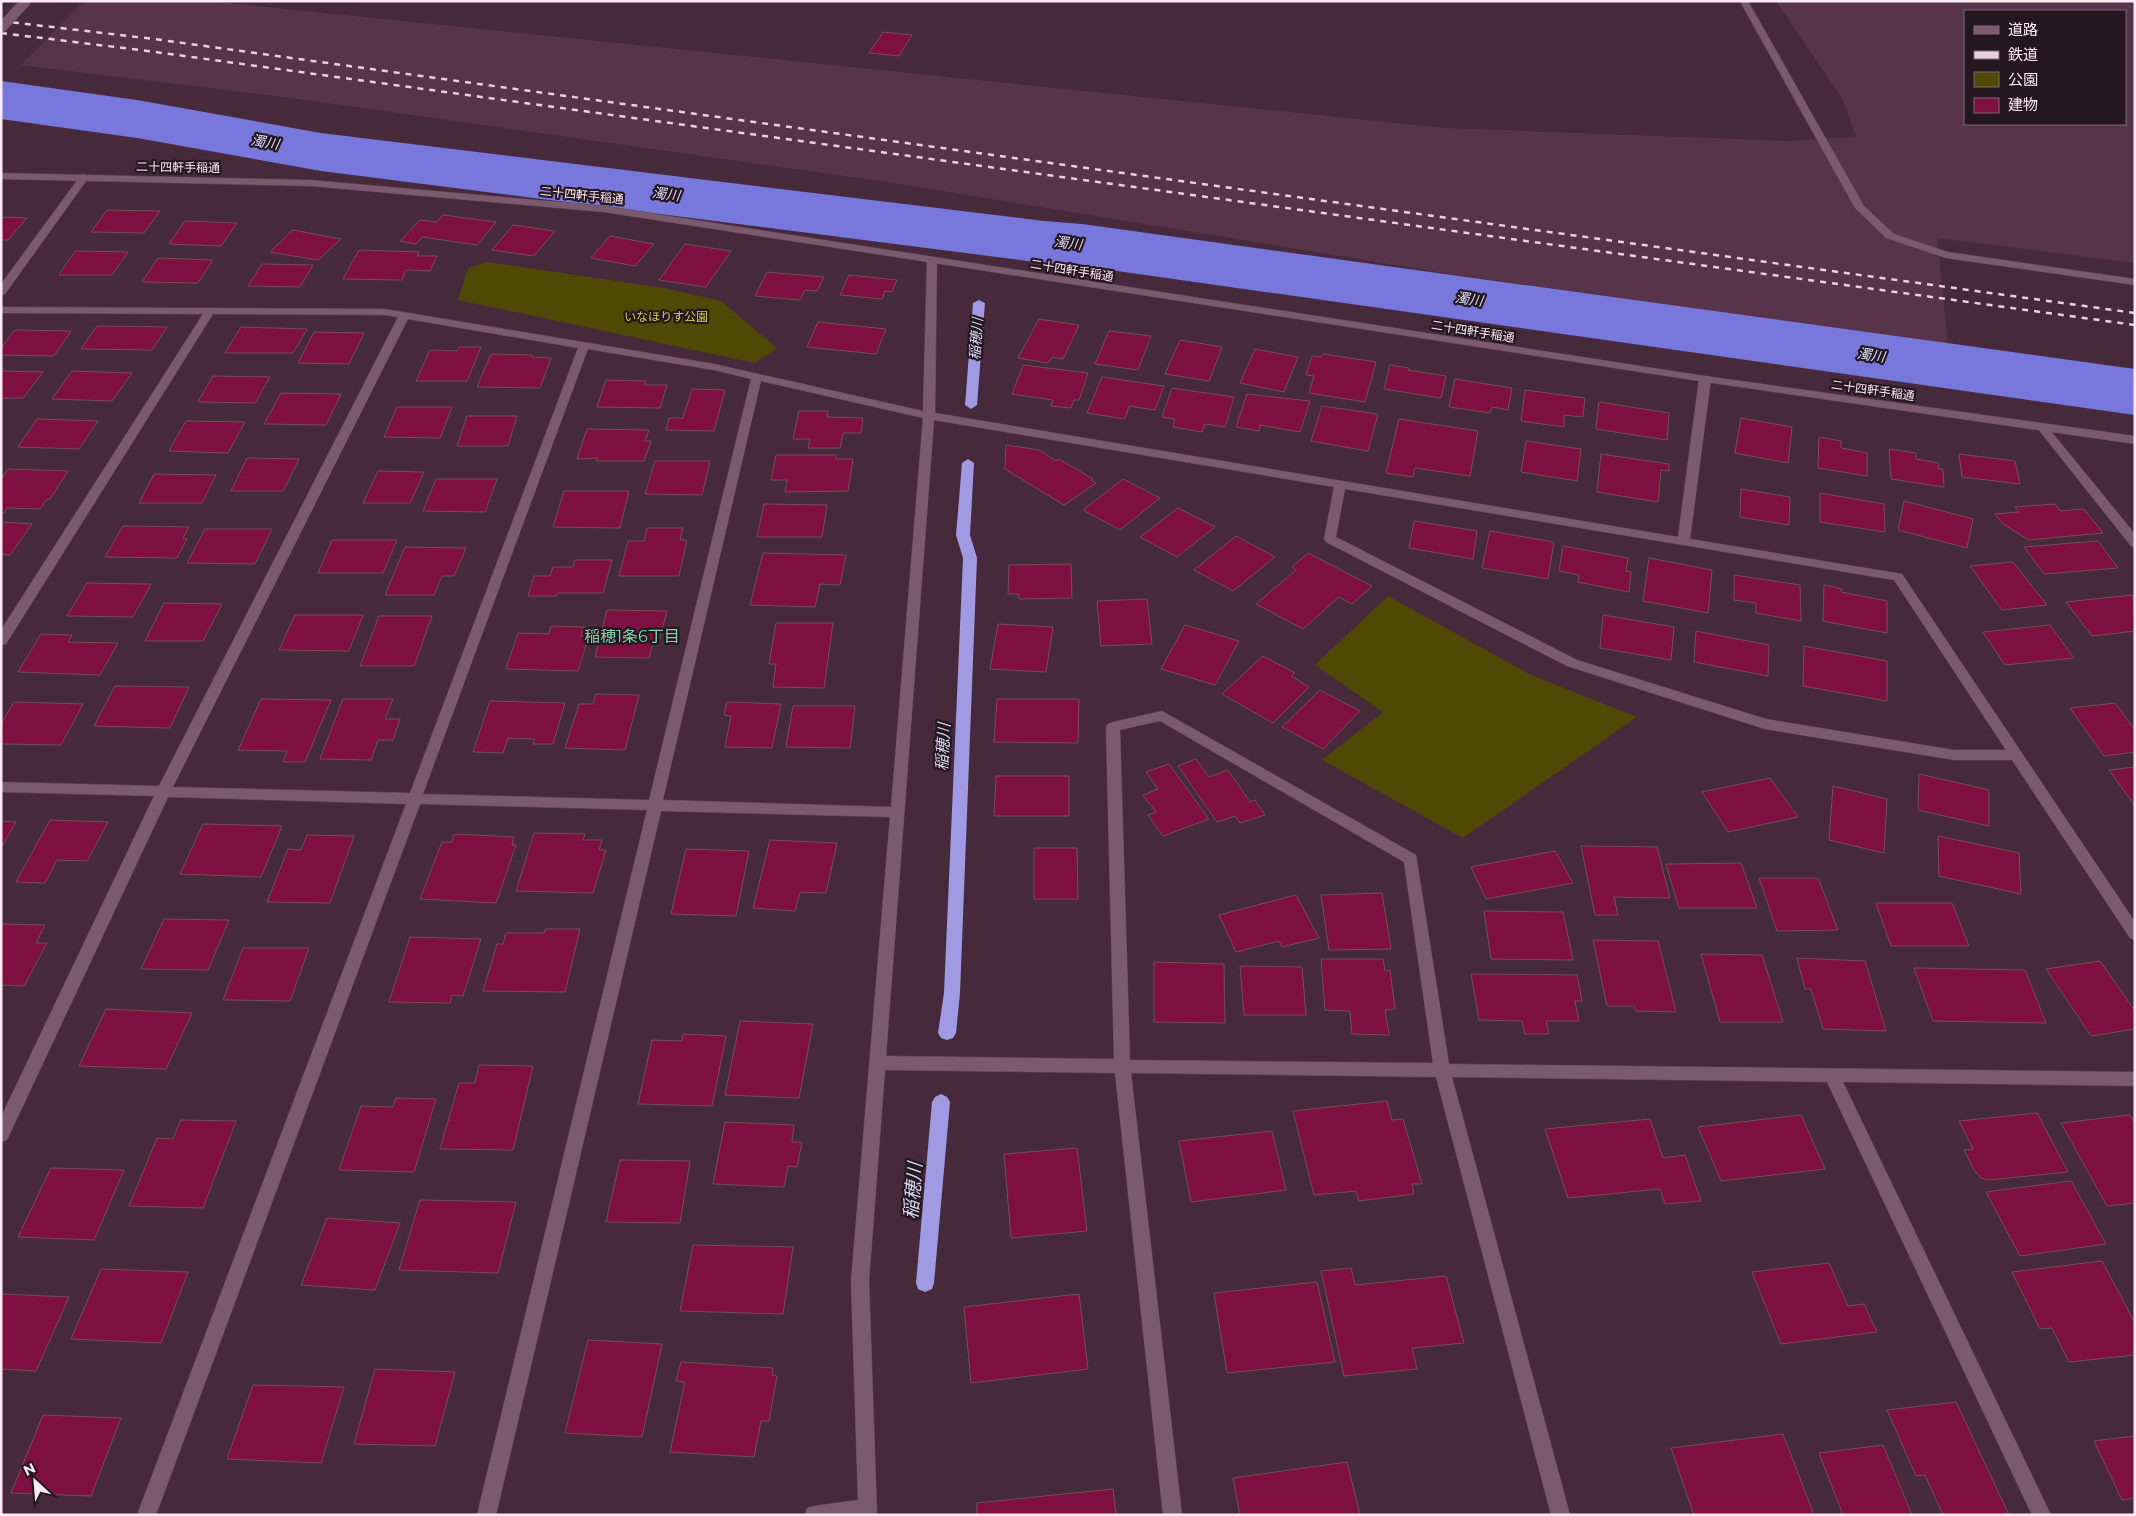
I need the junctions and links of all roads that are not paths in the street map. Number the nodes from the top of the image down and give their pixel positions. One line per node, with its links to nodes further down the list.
1 (26, 1): 3 (street, bridge)
2 (1744, 1): 7 (street)
3 (1, 28)
4 (1, 176): 5 (street, 二十四軒手稲通)
5 (84, 178): 6 (street, 二十四軒手稲通); 8 (street)
6 (932, 261): 14 (street, 二十四軒手稲通); 15 (street)
7 (2135, 282)
8 (1, 292)
9 (1, 310): 10 (street)
10 (210, 311): 11 (street); 21 (street)
11 (404, 315): 12 (street); 24 (street)
12 (585, 344): 13 (street); 25 (street)
13 (757, 376): 15 (street); 26 (street)
14 (1705, 379): 16 (street, 二十四軒手稲通); 19 (street)
15 (929, 416): 18 (street); 27 (street)
16 (2042, 427): 17 (street, 二十四軒手稲通); 20 (street)
17 (2135, 440)
18 (1340, 484): 19 (street); 22 (street)
19 (1684, 541): 22 (street)
20 (2135, 543)
21 (1, 641)
22 (2016, 754): 28 (street)
23 (1, 787): 24 (street)
24 (164, 791): 25 (street); 34 (street)
25 (413, 798): 26 (street); 36 (street)
26 (654, 805): 27 (street); 37 (street)
27 (897, 812): 29 (street)
28 (2135, 934)
29 (878, 1063): 30 (street); 35 (street)
30 (1122, 1066): 31 (street); 31 (street); 39 (street)
31 (1442, 1070): 32 (street); 40 (street)
32 (1832, 1076): 33 (street); 41 (street)
33 (2135, 1079)
34 (1, 1135)
35 (868, 1511): 38 (street)
36 (146, 1515)
37 (486, 1515)
38 (814, 1515)
39 (1173, 1515)
40 (1562, 1515)
41 (2042, 1515)

